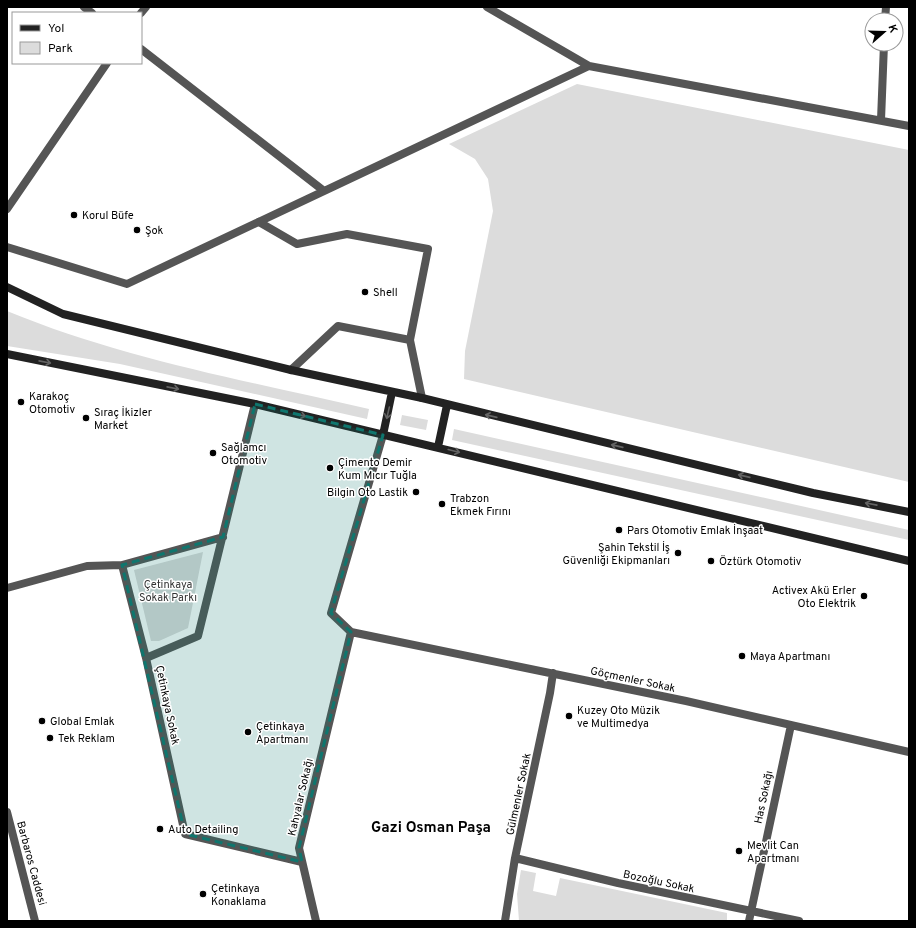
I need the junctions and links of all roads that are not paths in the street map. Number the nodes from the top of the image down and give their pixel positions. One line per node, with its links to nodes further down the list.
1 (487, 7): 5 (street)
2 (142, 50): 8 (street)
3 (884, 52): 6 (street)
4 (106, 64): 9 (street)
5 (589, 66): 6 (street); 8 (street)
6 (881, 120): 7 (street)
7 (909, 126)
8 (324, 191): 10 (street)
9 (7, 209)
10 (259, 222): 11 (street); 13 (street)
11 (7, 247)
12 (7, 287): 15 (main road)
13 (410, 340): 15 (street); 17 (street)
14 (7, 354): 18 (main road, one-way to 18)
15 (291, 370): 16 (main road)
16 (392, 392): 17 (main road); 20 (main road, one-way to 20)
17 (422, 398): 19 (main road)
18 (255, 404): 20 (main road, one-way to 20); 23 (street, Çetinkaya Sokak)
19 (447, 405): 21 (main road); 22 (main road, one-way to 19)
20 (383, 434): 21 (main road); 27 (street)
21 (438, 447): 24 (main road, one-way to 24)
22 (909, 512)
23 (223, 537): 25 (street); 28 (street, Çetinkaya Sokak)
24 (909, 561)
25 (122, 565): 26 (street); 28 (street)
26 (7, 588)
27 (351, 632): 29 (street, Göçmenler Sokak); 35 (street, Kahyalar Sokağı)
28 (146, 658): 35 (street, Çetinkaya Sokak)
29 (553, 673): 30 (street, Göçmenler Sokak); 34 (street, Gülmenler Sokak)
30 (791, 725): 31 (street, Göçmenler Sokak); 36 (street, Has Sokağı)
31 (909, 752)
32 (7, 812): 33 (street, Barbaros Caddesi)
33 (10, 835): 37 (street, Barbaros Caddesi)
34 (515, 858): 36 (street, Bozoğlu Sokak); 39 (street, Gülmenler Sokak)
35 (302, 862): 38 (street, Kahyalar Sokağı)
36 (751, 912): 40 (street, Has Sokağı); 41 (street, Bozoğlu Sokak)
37 (35, 921)
38 (316, 921)
39 (504, 921)
40 (749, 921)
41 (800, 921)

